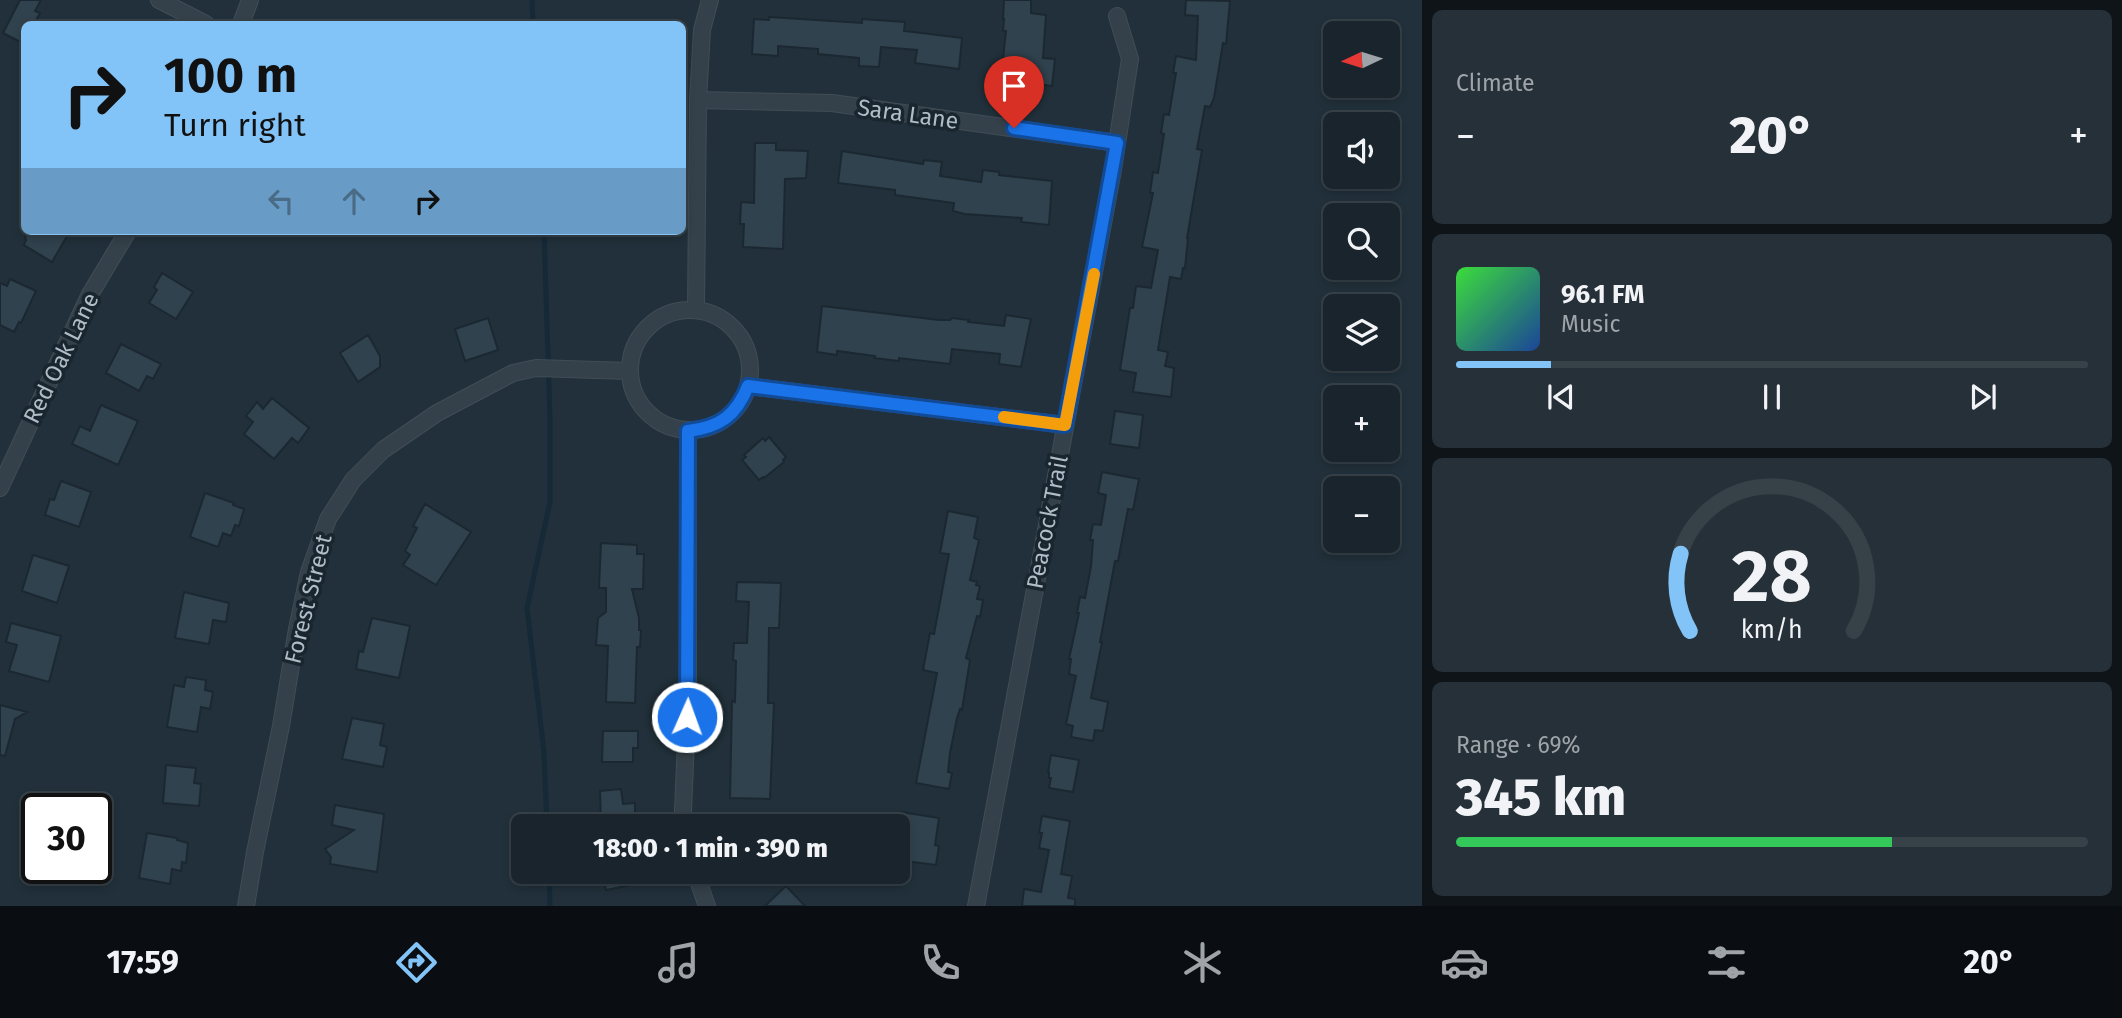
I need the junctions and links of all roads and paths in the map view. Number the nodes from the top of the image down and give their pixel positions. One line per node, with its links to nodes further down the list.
1 (159, 0): 5 (street)
2 (250, 0): 6 (street)
3 (710, 0): 7 (street)
4 (1117, 16): 8 (street, Peacock Trail)
5 (200, 21)
6 (242, 21)
7 (698, 100): 8 (street, Sara Lane); 10 (street)
8 (1117, 143): 13 (street, Peacock Trail)
9 (126, 235): 15 (street, Red Oak Lane)
10 (695, 310): 11 (street); 12 (street)
11 (629, 371): 14 (street); 18 (street, Forest Street)
12 (748, 386): 13 (street); 14 (street)
13 (1065, 425): 20 (street, Peacock Trail)
14 (688, 431): 16 (street)
15 (0, 488)
16 (683, 814)
17 (699, 884): 19 (street)
18 (246, 906)
19 (707, 906)
20 (976, 906)

